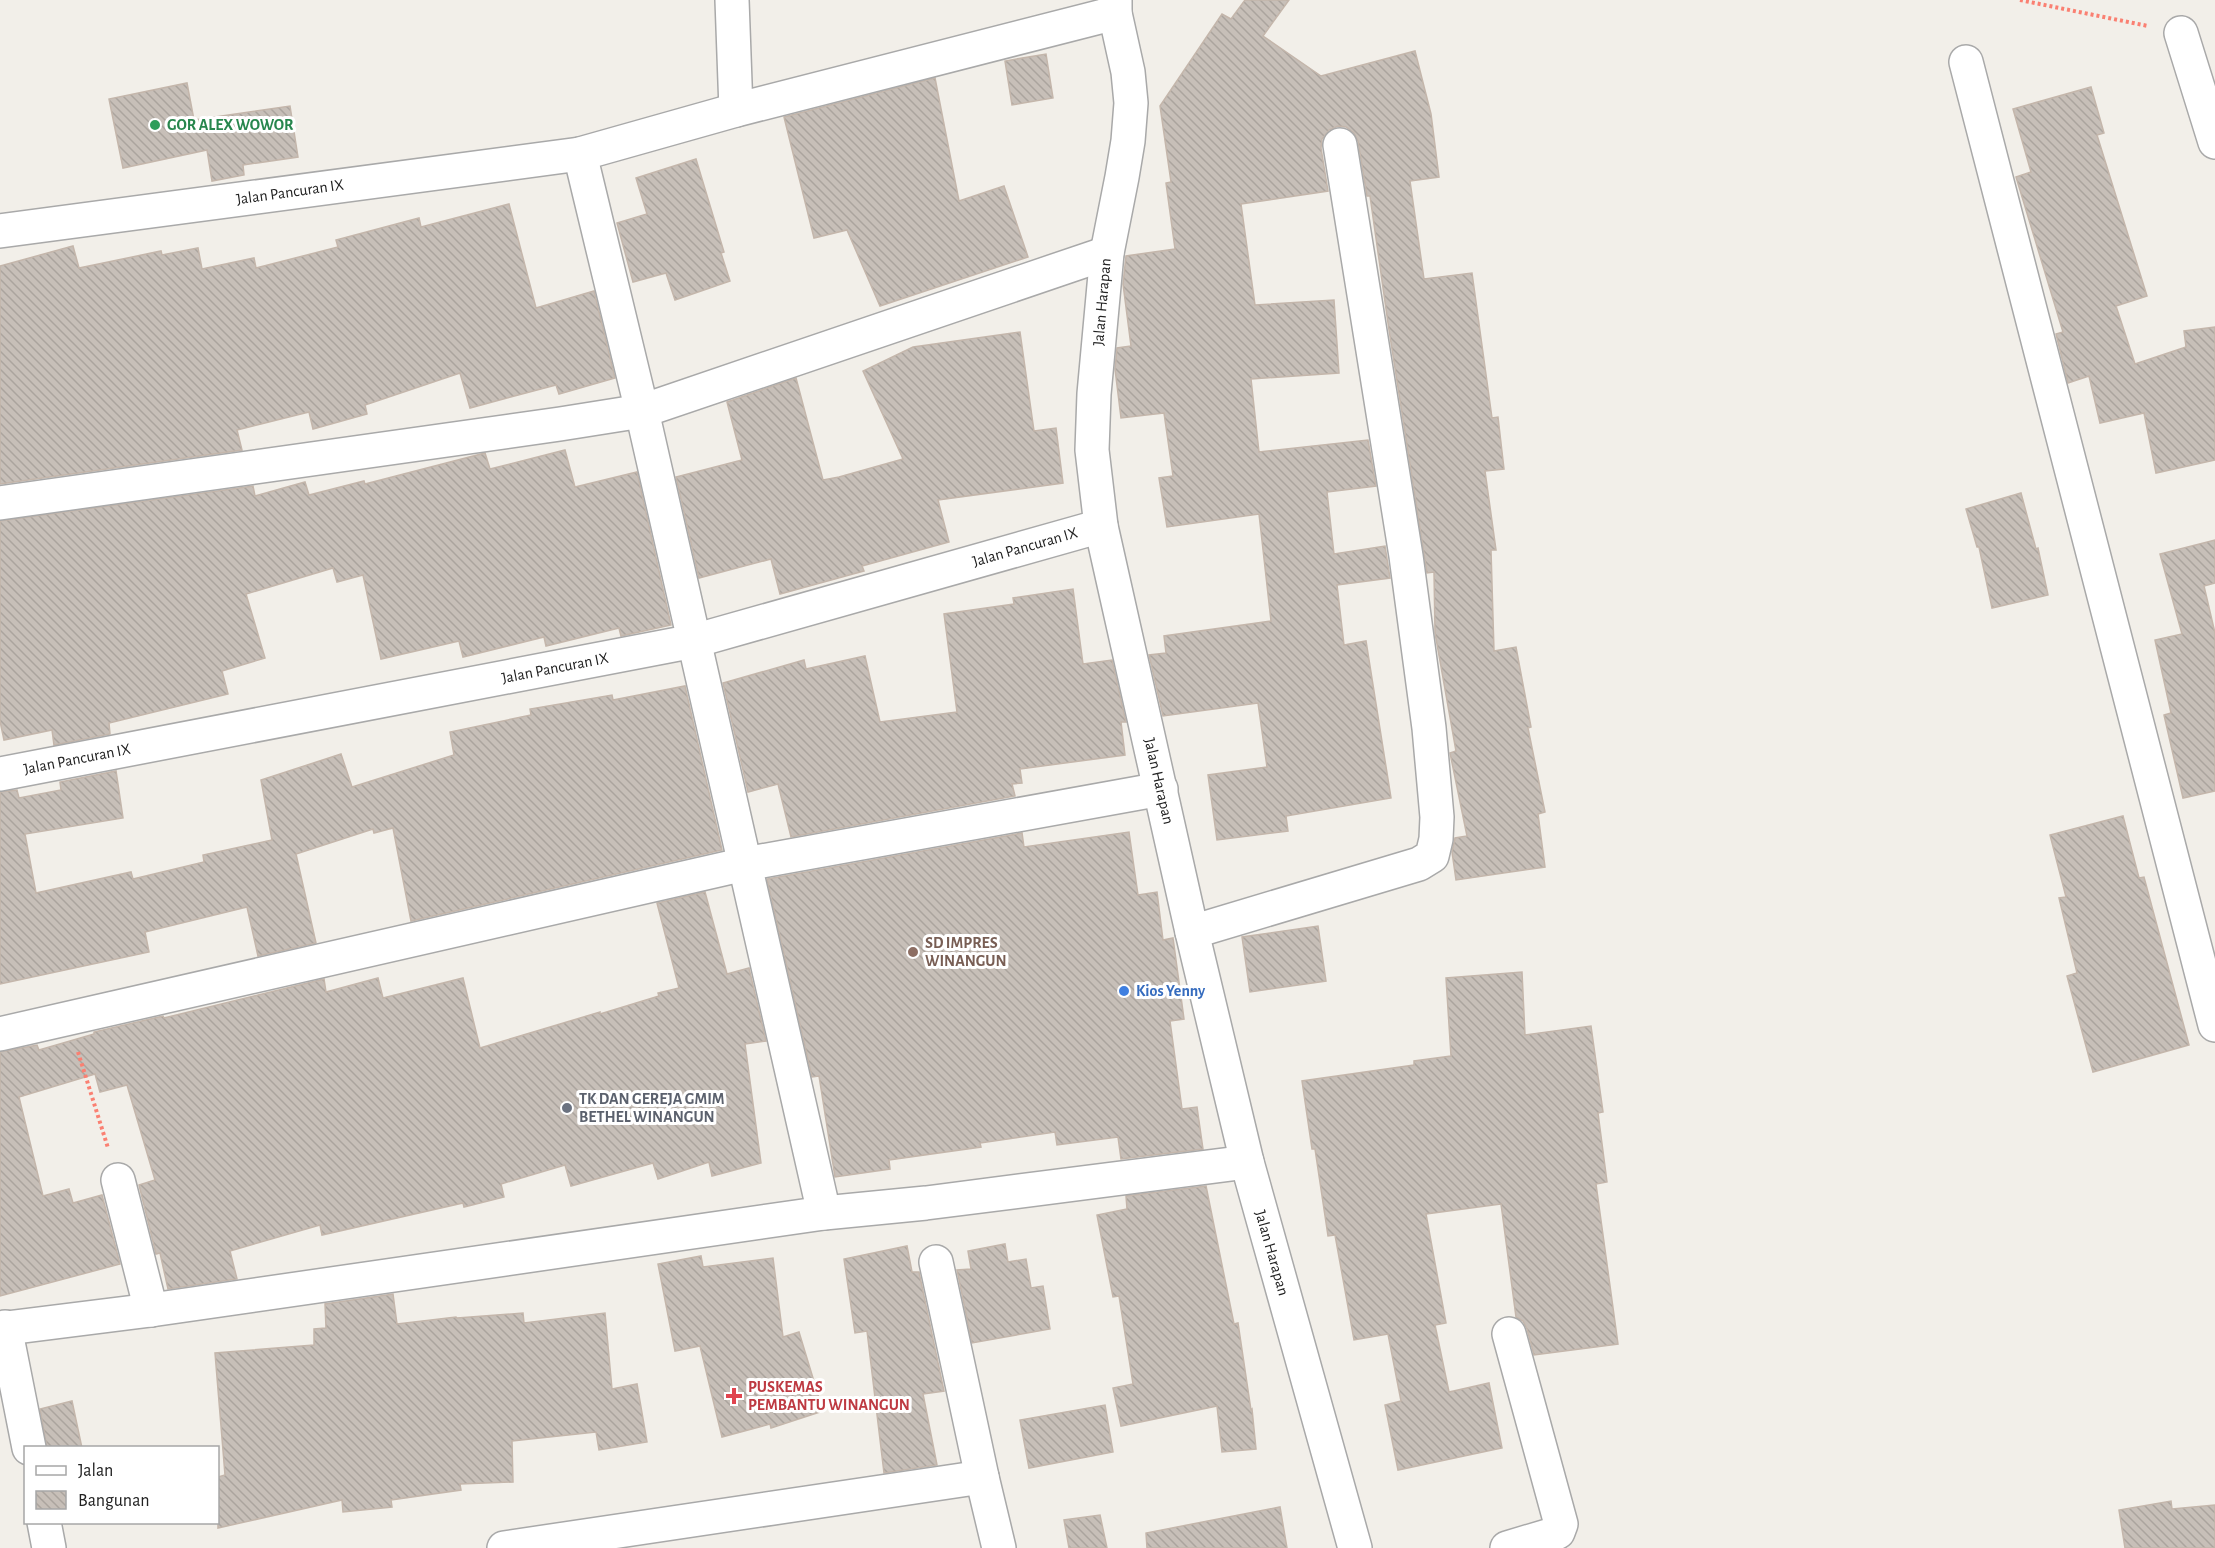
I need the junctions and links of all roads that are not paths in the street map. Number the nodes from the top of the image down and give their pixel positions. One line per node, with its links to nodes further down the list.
1 (732, 0): 5 (street)
2 (1115, 7): 5 (street, Jalan Pancuran IX); 10 (street, Jalan Harapan)
3 (2181, 33): 6 (street)
4 (1966, 62): 19 (street)
5 (736, 110): 8 (street, Jalan Pancuran IX)
6 (2215, 142)
7 (1340, 145): 18 (street)
8 (580, 154): 9 (street, Jalan Pancuran IX); 11 (street)
9 (0, 231)
10 (1107, 253): 11 (street); 13 (street, Jalan Harapan)
11 (642, 411): 12 (street); 14 (street)
12 (0, 503)
13 (1101, 526): 14 (street, Jalan Pancuran IX); 16 (street, Jalan Harapan)
14 (694, 641): 15 (street, Jalan Pancuran IX); 17 (street)
15 (0, 774)
16 (1161, 789): 17 (street); 18 (street, Jalan Harapan)
17 (744, 864): 20 (street); 23 (street)
18 (1192, 932): 21 (street, Jalan Harapan)
19 (2215, 1025)
20 (0, 1034)
21 (1247, 1162): 23 (street); 34 (street, Jalan Harapan)
22 (118, 1180): 25 (street)
23 (824, 1213): 25 (street)
24 (936, 1262): 29 (street)
25 (151, 1310): 26 (street)
26 (2, 1328): 28 (street)
27 (1509, 1334): 35 (street)
28 (29, 1446)
29 (982, 1478): 32 (street); 33 (street)
30 (44, 1524): 31 (street)
31 (49, 1548)
32 (504, 1548)
33 (999, 1548)
34 (1355, 1548)
35 (1507, 1548)

